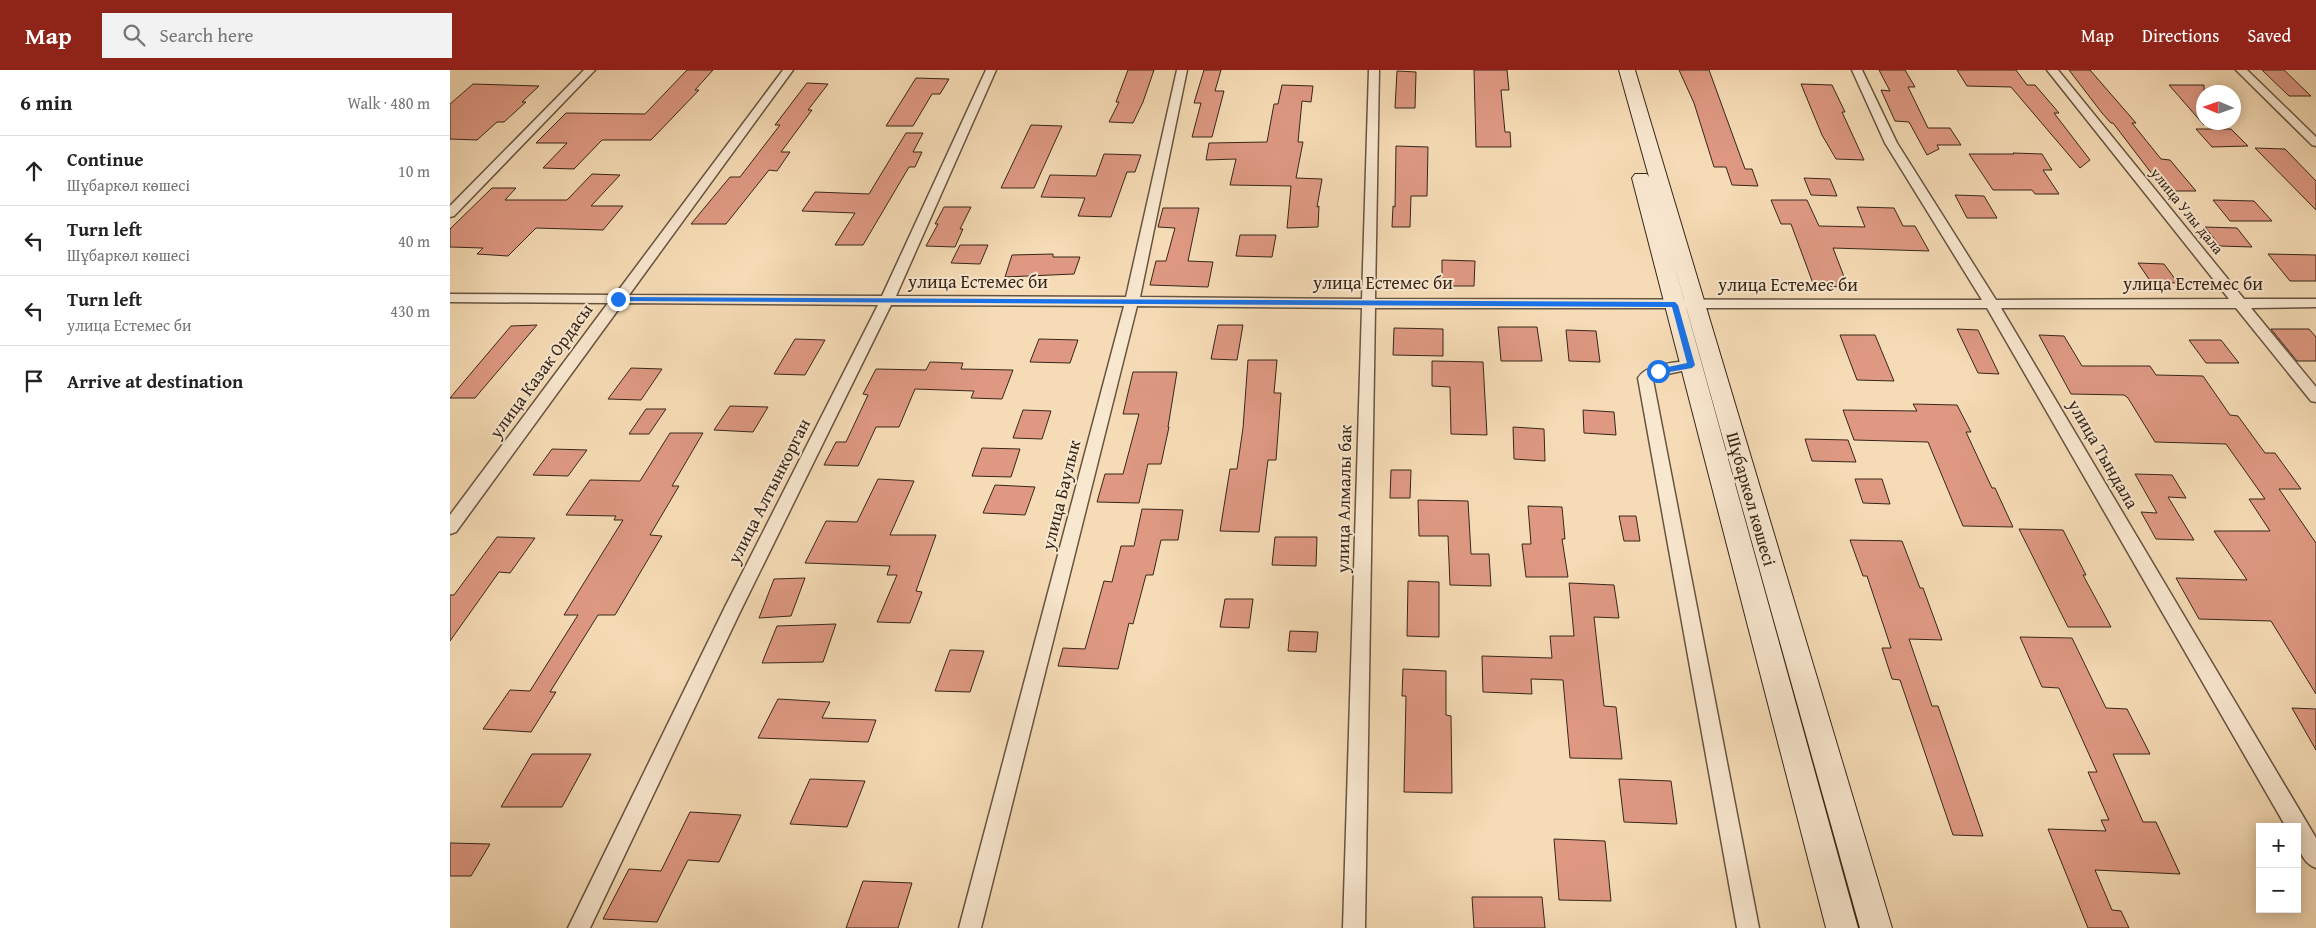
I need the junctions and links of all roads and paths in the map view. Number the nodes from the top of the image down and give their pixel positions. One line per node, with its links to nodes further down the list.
1 (590, 70): 12 (street)
2 (788, 70): 14 (street, улица Казак Ордасы)
3 (991, 70): 15 (street, улица Алтынкорган)
4 (1182, 70): 16 (street, улица Баулык)
5 (1374, 70): 17 (street, улица Алмалы бак)
6 (1612, 70): 21 (street, Шұбаркөл көшесі)
7 (1626, 70): 21 (street, Шұбаркөл көшесі)
8 (1857, 70): 18 (street, улица Тындала)
9 (2052, 70): 19 (street, улица Улы дала)
10 (2241, 70): 11 (street)
11 (2316, 143)
12 (450, 213)
13 (450, 298): 14 (street, улица Естемес би)
14 (618, 299): 15 (street, улица Естемес би); 24 (street, улица Казак Ордасы)
15 (887, 300): 16 (street, улица Естемес би); 26 (street, улица Алтынкорган)
16 (1132, 301): 17 (street, улица Естемес би); 27 (street, улица Баулык)
17 (1369, 302): 21 (street, улица Естемес би); 28 (street, улица Алмалы бак)
18 (1991, 303): 19 (street, улица Естемес би); 21 (street, улица Естемес би); 25 (street, улица Тындала)
19 (2240, 303): 20 (street, улица Естемес би); 23 (street, улица Улы дала)
20 (2316, 303)
21 (1684, 305): 22 (street, Шұбаркөл көшесі); 31 (street, Шұбаркөл көшесі)
22 (1692, 365): 29 (street); 30 (street, Шұбаркөл көшесі)
23 (2316, 397)
24 (450, 527)
25 (2316, 858)
26 (579, 928)
27 (970, 928)
28 (1354, 928)
29 (1748, 928)
30 (1842, 928)
31 (1876, 928)

